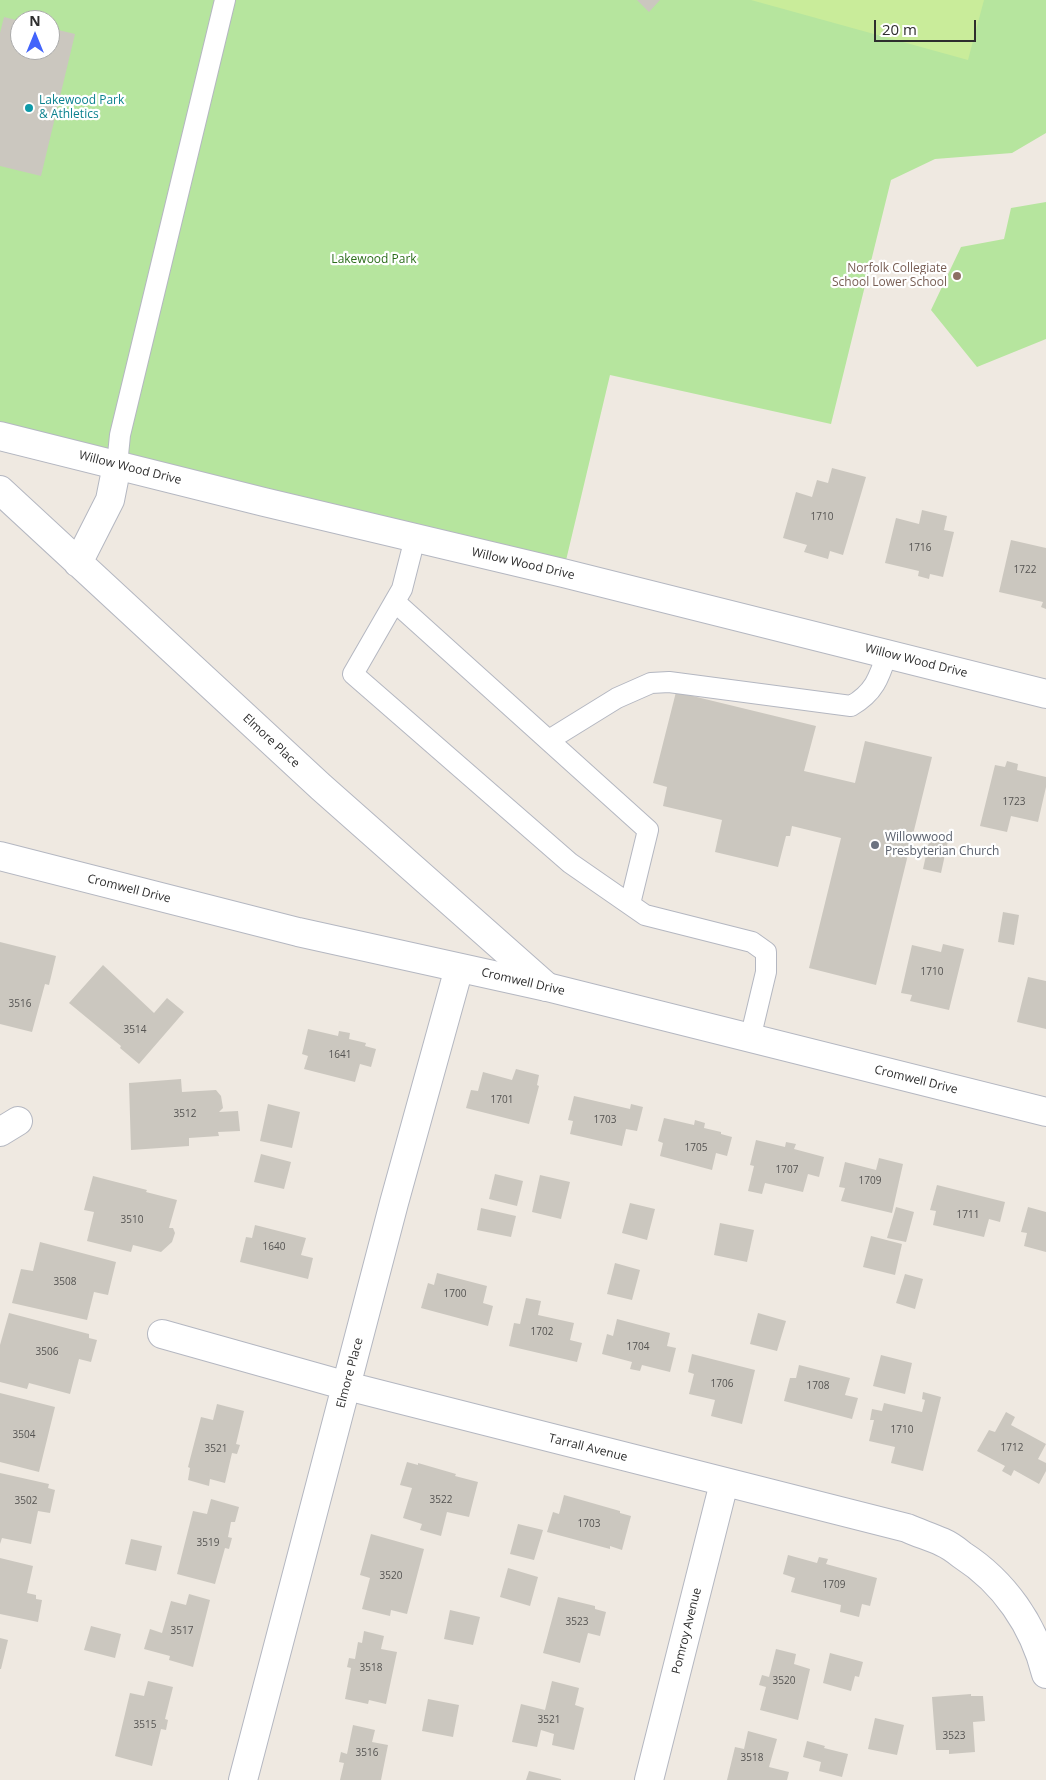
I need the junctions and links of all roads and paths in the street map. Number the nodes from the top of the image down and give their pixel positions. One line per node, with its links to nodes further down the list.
1 (225, 0): 3 (lane)
2 (0, 436): 3 (street, Willow Wood Drive)
3 (117, 465): 5 (street, Willow Wood Drive); 6 (street)
4 (0, 490): 6 (street, Elmore Place)
5 (415, 538): 7 (lane); 8 (street, Willow Wood Drive)
6 (78, 563): 14 (street, Elmore Place)
7 (395, 602): 10 (lane); 12 (lane)
8 (887, 654): 9 (street, Willow Wood Drive); 10 (lane)
9 (1046, 694)
10 (549, 740): 12 (lane)
11 (0, 856): 13 (street, Cromwell Drive)
12 (630, 904): 15 (lane)
13 (459, 968): 14 (street, Cromwell Drive); 18 (street, Elmore Place)
14 (547, 987): 15 (street, Cromwell Drive)
15 (750, 1039): 16 (street, Cromwell Drive)
16 (1046, 1112)
17 (162, 1334): 18 (street, Tarrall Avenue)
18 (347, 1386): 19 (street, Tarrall Avenue); 21 (street, Elmore Place)
19 (724, 1483): 20 (street, Tarrall Avenue); 22 (street, Pomroy Avenue)
20 (1046, 1674)
21 (243, 1780)
22 (649, 1780)

